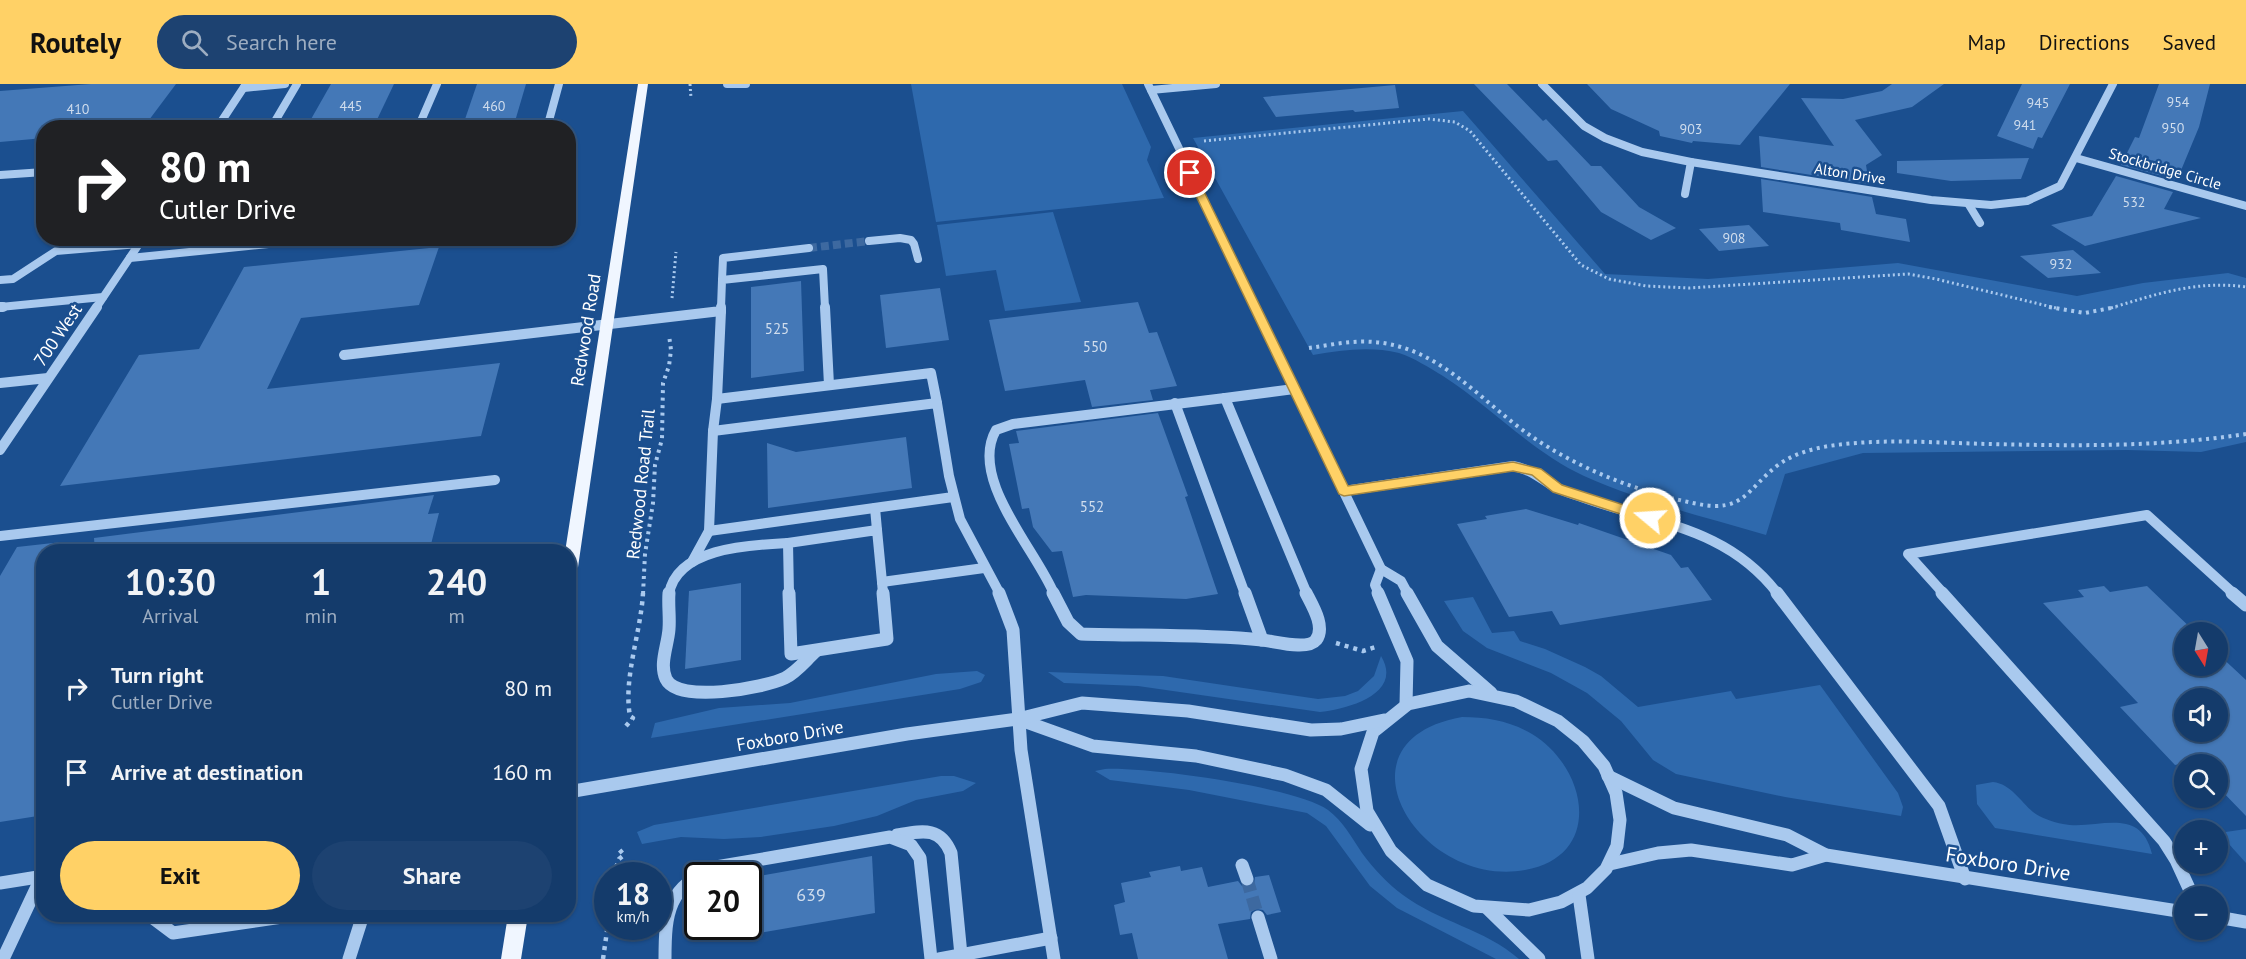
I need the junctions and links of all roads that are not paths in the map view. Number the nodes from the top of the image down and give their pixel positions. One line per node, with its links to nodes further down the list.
1 (285, 84): 11 (street)
2 (297, 84): 14 (street)
3 (436, 84): 15 (street)
4 (559, 84): 16 (street)
5 (643, 84): 37 (main road, Redwood Road)
6 (727, 84): 7 (street)
7 (746, 84)
8 (1216, 84): 12 (street)
9 (1542, 84): 18 (street, Alton Drive)
10 (2113, 84): 17 (street, Alton Drive)
11 (245, 86): 13 (street)
12 (1149, 87): 42 (street)
13 (222, 120)
14 (276, 120)
15 (421, 120)
16 (549, 120)
17 (2076, 158): 22 (street, Alton Drive); 23 (street, Stockbridge Circle)
18 (1691, 162): 21 (street); 22 (street, Alton Drive)
19 (36, 172): 20 (street)
20 (0, 175)
21 (1685, 194)
22 (1969, 205): 24 (street)
23 (2246, 206)
24 (1980, 223)
25 (869, 241): 31 (street)
26 (98, 246): 32 (street)
27 (137, 246): 30 (street, 700 West)
28 (248, 246): 30 (street)
29 (809, 248): 33 (street)
30 (129, 258): 34 (street, 700 West)
31 (918, 259)
32 (0, 280)
33 (722, 280): 36 (street); 41 (street)
34 (104, 297): 35 (street); 39 (street, 700 West)
35 (0, 307)
36 (721, 311): 37 (street); 44 (street)
37 (608, 324): 38 (street); 57 (main road, Redwood Road)
38 (344, 355)
39 (48, 378): 40 (street); 48 (street, 700 West)
40 (0, 383)
41 (829, 385): 44 (street); 45 (street)
42 (1294, 389): 43 (street); 50 (street)
43 (1226, 397): 46 (street); 63 (street)
44 (717, 399): 47 (street)
45 (937, 403): 47 (street); 51 (street)
46 (1175, 403): 63 (street); 63 (street)
47 (713, 431): 54 (street)
48 (0, 450)
49 (495, 480): 55 (street)
50 (1344, 491): 60 (street); 78 (street)
51 (953, 497): 52 (street); 59 (street)
52 (875, 508): 53 (street); 54 (street)
53 (877, 530): 56 (street); 61 (street)
54 (709, 531): 58 (street)
55 (0, 536)
56 (788, 543): 58 (street); 64 (street)
57 (574, 544)
58 (692, 562): 64 (street)
59 (984, 568): 61 (street); 67 (street)
60 (1381, 569): 65 (street); 66 (street)
61 (882, 582): 64 (street)
62 (2246, 605): 80 (street)
63 (1262, 640)
64 (817, 650)
65 (1492, 694): 66 (street); 69 (street)
66 (1406, 705): 68 (street)
67 (1018, 719): 68 (street, Foxboro Drive); 70 (street, Foxboro Drive); 71 (street, Foxboro Drive); 92 (street)
68 (1384, 720): 71 (street)
69 (1608, 776): 73 (street, Foxboro Drive); 74 (street)
70 (576, 791)
71 (1373, 827): 83 (street)
72 (890, 837): 93 (street); 97 (street); 98 (street)
73 (1826, 855): 74 (street, Foxboro Drive); 78 (street, Foxboro Drive)
74 (1610, 864): 82 (street)
75 (1242, 865): 77 (street)
76 (36, 877): 79 (street)
77 (1246, 879)
78 (1965, 879): 84 (street, Foxboro Drive)
79 (0, 883)
80 (2188, 886)
81 (36, 891): 94 (street)
82 (1579, 895): 83 (street); 103 (street)
83 (1487, 908): 102 (street)
84 (2174, 910)
85 (1258, 917): 101 (street)
86 (2228, 919): 91 (street)
87 (158, 922): 88 (street)
88 (248, 922)
89 (361, 922): 95 (street)
90 (517, 922): 96 (main road)
91 (2246, 922)
92 (1051, 938): 93 (street); 100 (street)
93 (961, 955): 99 (street)
94 (3, 959)
95 (349, 959)
96 (511, 959)
97 (665, 959)
98 (931, 959)
99 (939, 959)
100 (1054, 959)
101 (1271, 959)
102 (1539, 959)
103 (1588, 959)

